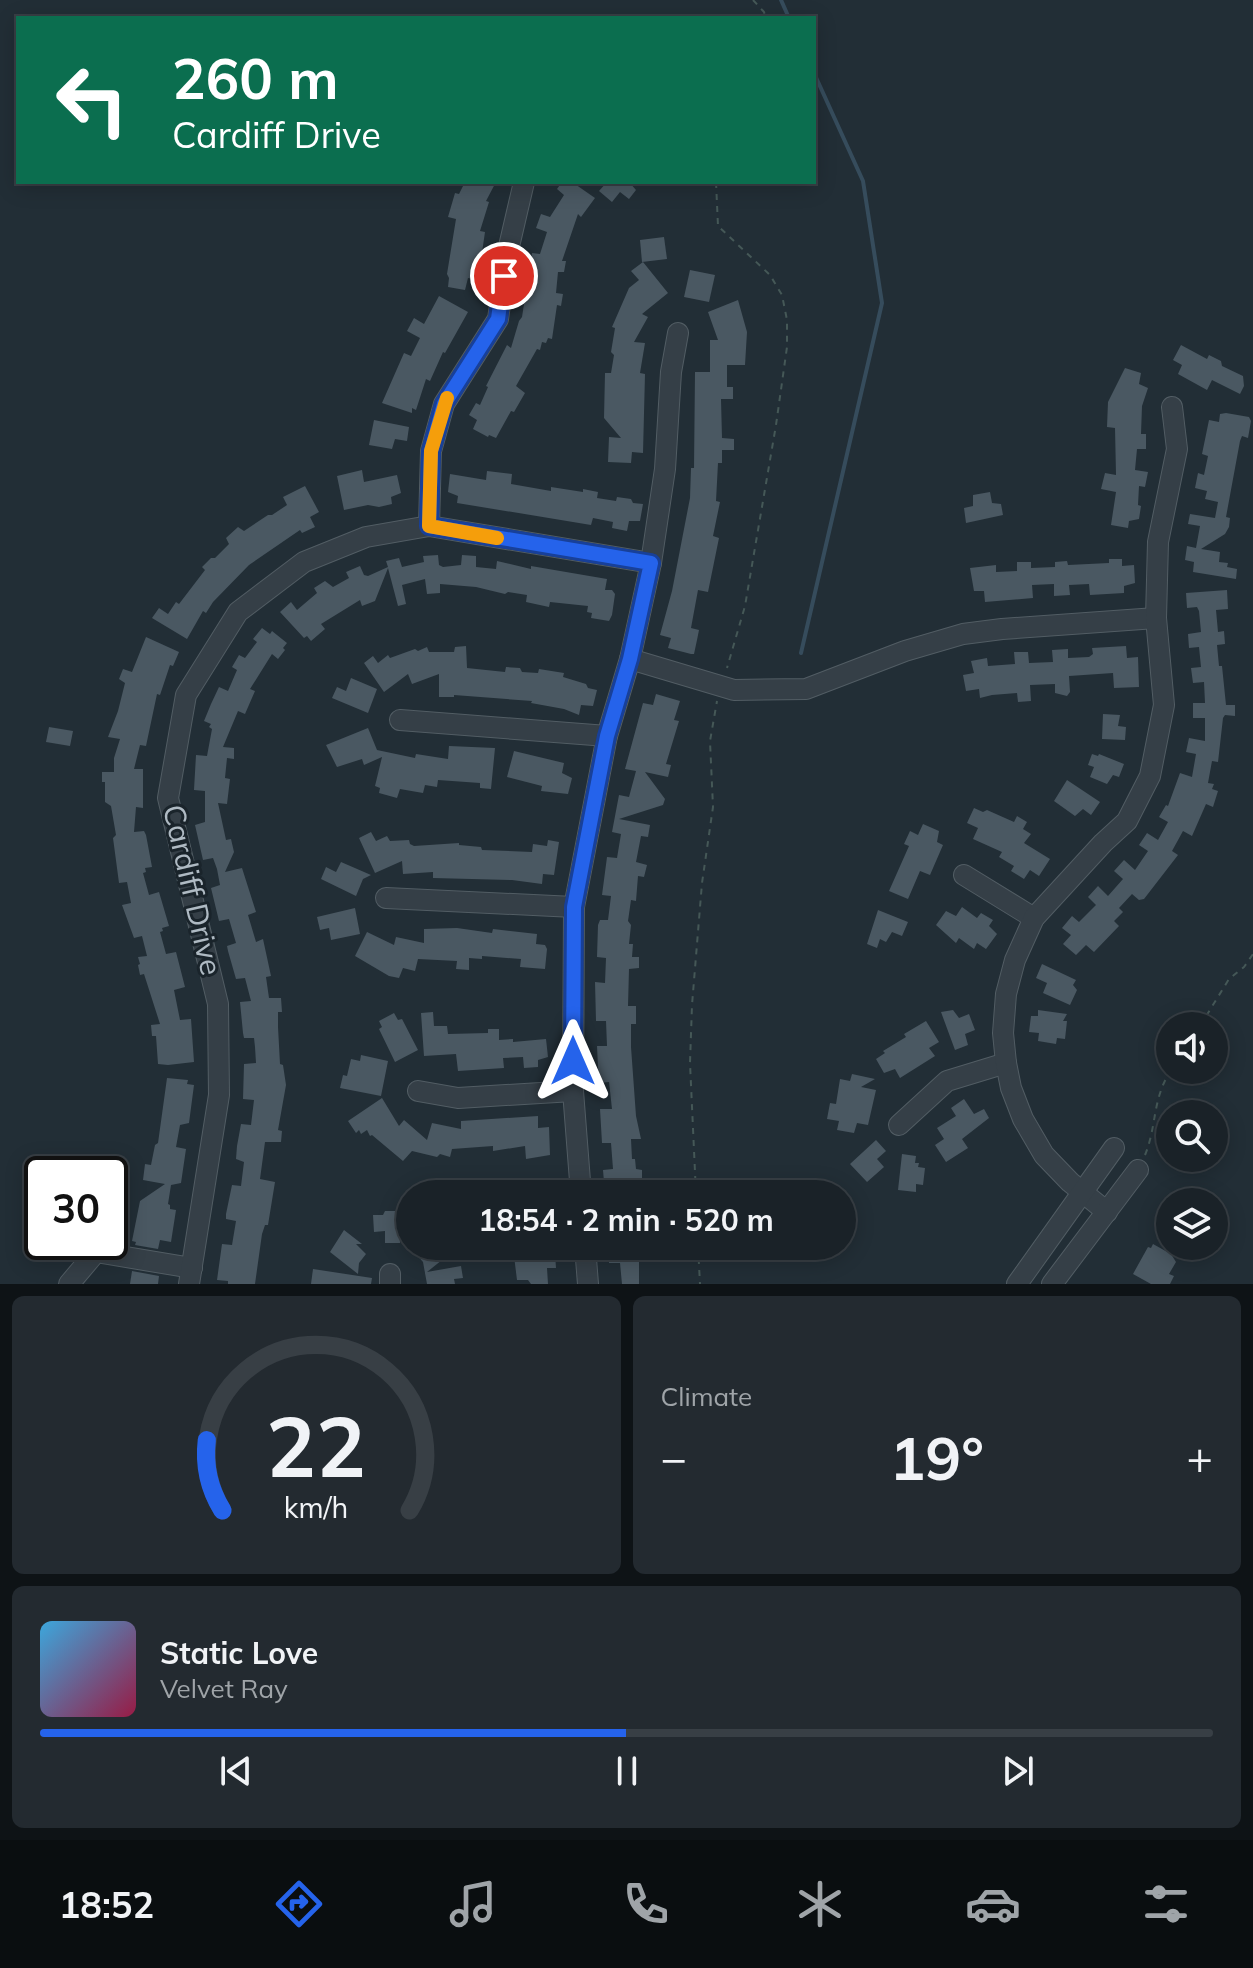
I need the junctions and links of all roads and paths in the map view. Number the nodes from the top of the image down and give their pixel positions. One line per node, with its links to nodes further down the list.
1 (524, 184): 5 (street)
2 (716, 184): 9 (path)
3 (678, 333): 6 (street)
4 (1172, 407): 7 (street)
5 (429, 526): 6 (street, Cardiff Drive); 31 (street, Cardiff Drive)
6 (651, 563): 8 (street)
7 (1156, 618): 9 (street); 15 (street)
8 (630, 659): 9 (street); 11 (street)
9 (722, 686): 26 (path)
10 (400, 720): 11 (street)
11 (607, 736): 14 (street)
12 (964, 875): 15 (street)
13 (386, 898): 14 (street)
14 (574, 907): 21 (street)
15 (1034, 918): 18 (street)
16 (1253, 954): 17 (path)
17 (1209, 1012)
18 (1006, 1063): 22 (street); 27 (street)
19 (1164, 1084): 24 (path)
20 (418, 1091): 21 (street)
21 (573, 1091): 25 (street)
22 (899, 1125)
23 (1114, 1148): 27 (street)
24 (1138, 1170): 28 (street)
25 (580, 1180)
26 (695, 1180)
27 (1083, 1193): 28 (street); 35 (street)
28 (1107, 1212): 36 (street)
29 (586, 1260): 33 (street)
30 (699, 1260): 34 (path)
31 (190, 1276): 32 (street)
32 (69, 1284)
33 (588, 1284)
34 (700, 1284)
35 (1017, 1284)
36 (1052, 1284)

